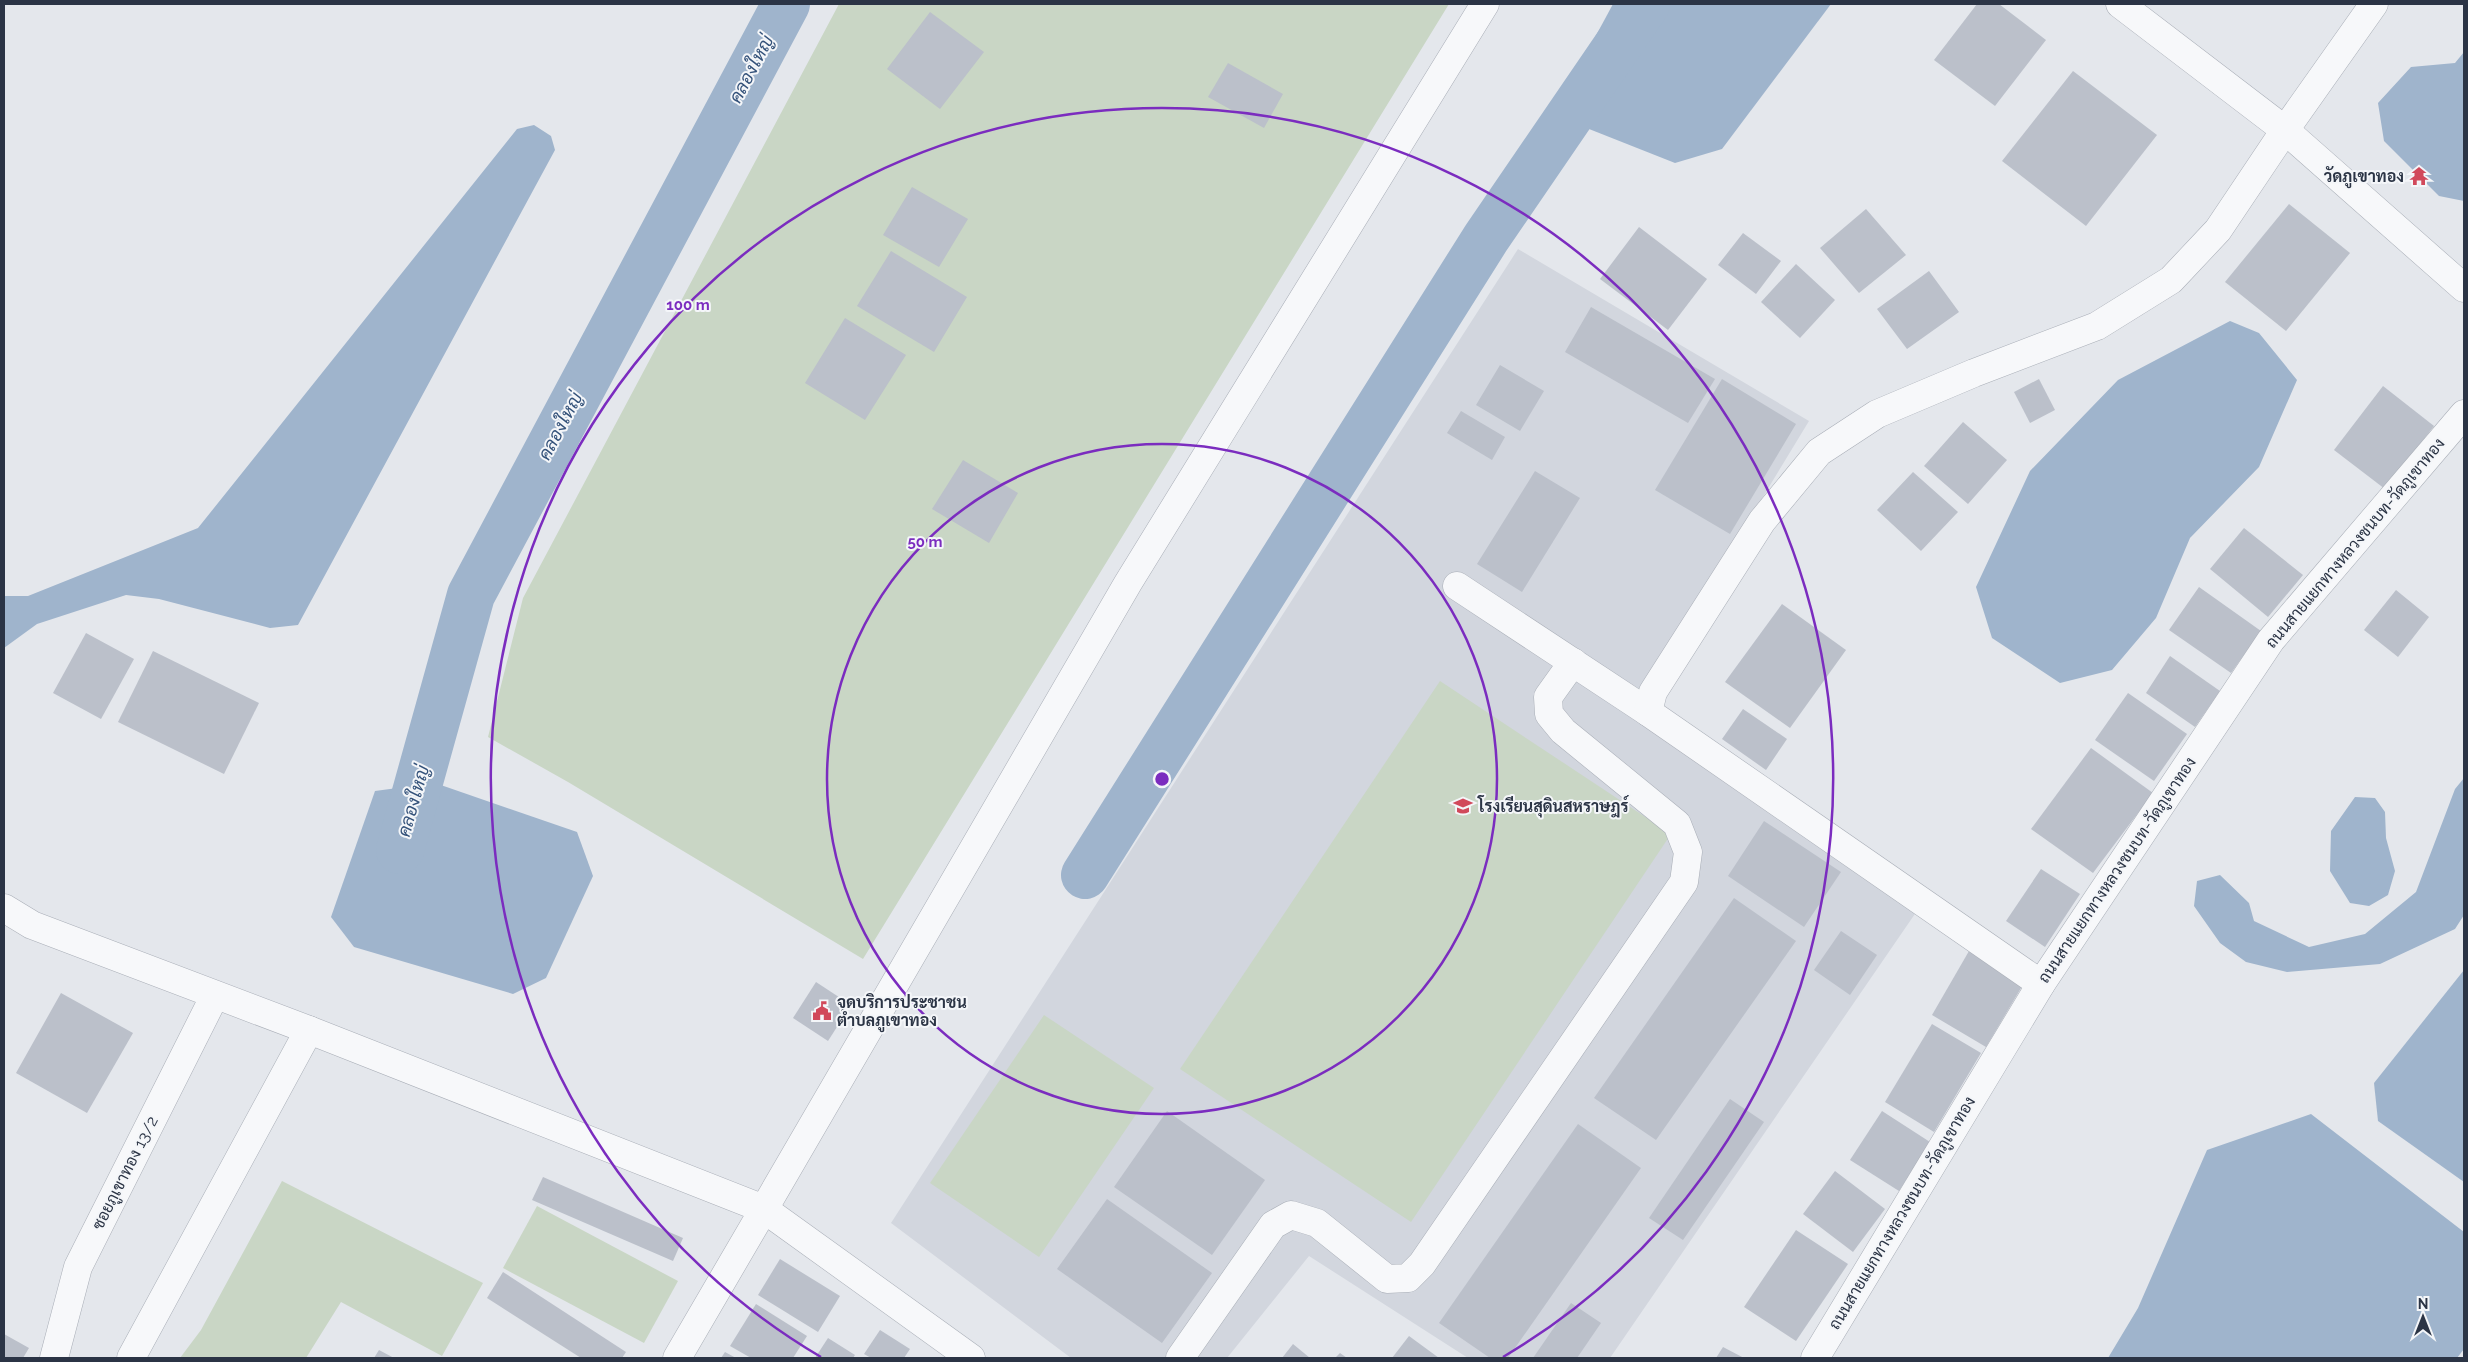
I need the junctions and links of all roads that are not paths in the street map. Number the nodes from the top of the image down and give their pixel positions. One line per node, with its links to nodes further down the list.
1 (1485, 4): 14 (street)
2 (2120, 4): 4 (street)
3 (2374, 4): 4 (street)
4 (2285, 130): 5 (street); 9 (street)
5 (2464, 288)
6 (2464, 414): 11 (street, ถนนสายแยกทางหลวงชนบท-วัดภูเขาทอง)
7 (1457, 586): 8 (street)
8 (1573, 662): 9 (street); 19 (street)
9 (1648, 712): 11 (street)
10 (4, 908): 12 (street)
11 (2041, 984): 20 (street, ถนนสายแยกทางหลวงชนบท-วัดภูเขาทอง)
12 (214, 995): 13 (street); 15 (street, ซอยภูเขาทอง 13/2)
13 (309, 1030): 14 (street); 16 (street)
14 (764, 1209): 17 (street); 18 (street)
15 (54, 1358)
16 (130, 1358)
17 (677, 1358)
18 (971, 1358)
19 (1180, 1358)
20 (1815, 1358)

